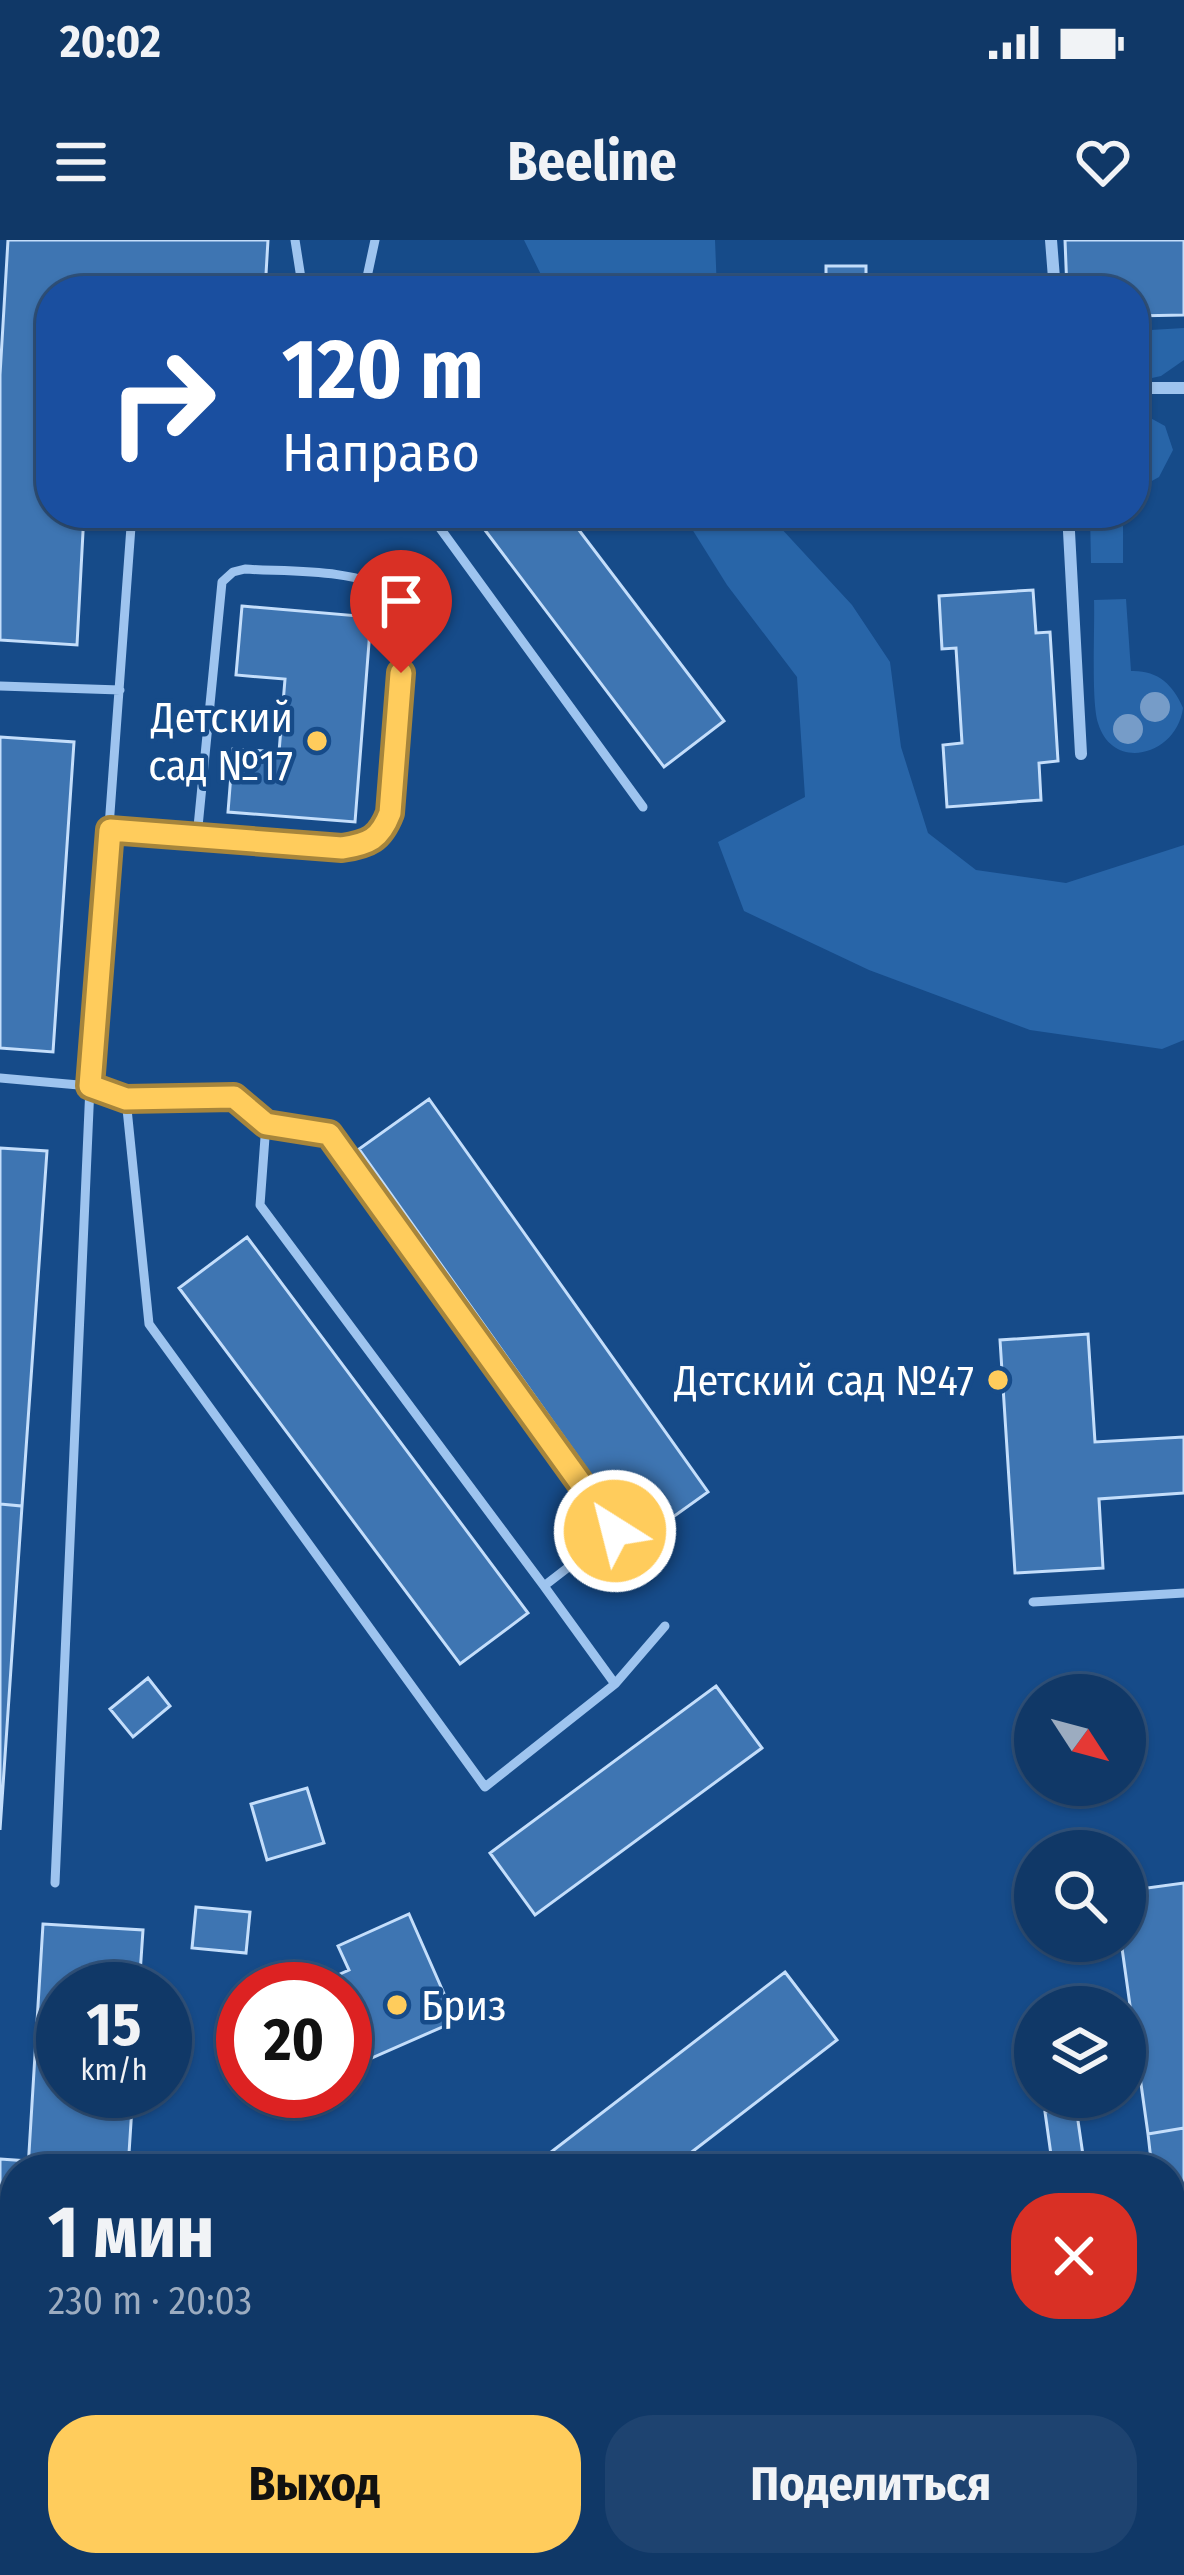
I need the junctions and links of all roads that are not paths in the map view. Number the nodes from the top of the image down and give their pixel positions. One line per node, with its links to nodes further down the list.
1 (295, 240): 4 (lane)
2 (375, 240): 5 (lane)
3 (1052, 240): 6 (street)
4 (301, 276)
5 (367, 276)
6 (1054, 276)
7 (1149, 388): 8 (street)
8 (1184, 388)
9 (131, 528): 13 (lane)
10 (439, 528): 15 (lane)
11 (1069, 528): 14 (street)
12 (0, 686): 13 (lane)
13 (120, 690): 16 (lane)
14 (1081, 754)
15 (643, 807)
16 (110, 830): 17 (lane); 19 (lane)
17 (197, 837): 17 (lane)
18 (0, 1078): 19 (lane)
19 (90, 1086): 20 (lane); 27 (lane)
20 (126, 1099): 21 (lane); 26 (lane)
21 (266, 1124): 22 (lane); 22 (lane)
22 (544, 1586): 26 (lane)
23 (1184, 1592): 24 (lane)
24 (1033, 1602)
25 (665, 1626): 26 (lane)
26 (615, 1684)
27 (55, 1883)

